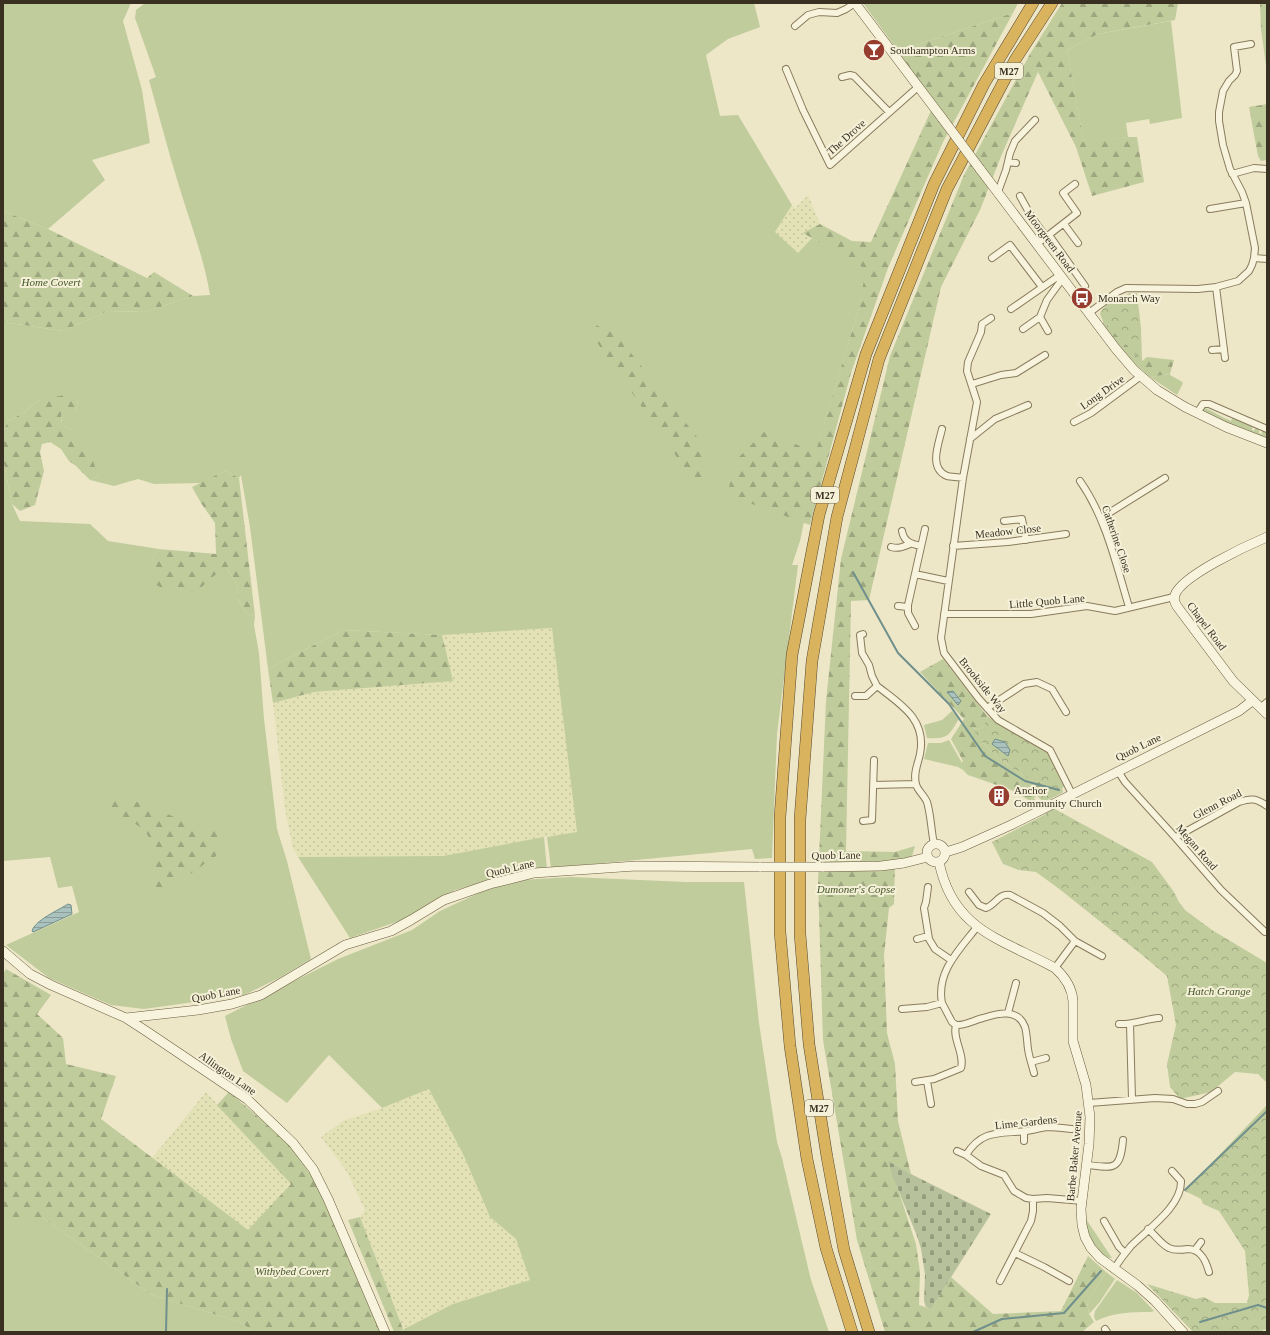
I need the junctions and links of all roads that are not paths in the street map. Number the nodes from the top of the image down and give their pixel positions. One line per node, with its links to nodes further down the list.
1 (855, 3): 4 (street); 8 (street, Moorgreen Road)
2 (1033, 3): 143 (highway, M27)
3 (1052, 3): 144 (highway, M27)
4 (795, 26)
5 (1251, 44): 14 (street)
6 (786, 69): 9 (street, The Drove)
7 (842, 78): 9 (street)
8 (918, 87): 9 (street, The Drove); 16 (street, Moorgreen Road, bridge)
9 (889, 112)
10 (1035, 120): 11 (street)
11 (1008, 162): 12 (street); 16 (street)
12 (1016, 163)
13 (1267, 169): 14 (street)
14 (1232, 174): 18 (street)
15 (1075, 184): 20 (street)
16 (998, 192): 22 (street, Moorgreen Road)
17 (1020, 196): 21 (street)
18 (1246, 203): 19 (street); 25 (street)
19 (1210, 209)
20 (1064, 224): 21 (street); 23 (street)
21 (1047, 236): 22 (street); 28 (street)
22 (1037, 244): 27 (street, Moorgreen Road)
23 (1078, 244)
24 (992, 258): 29 (street)
25 (1254, 258): 26 (street); 30 (street)
26 (1267, 259)
27 (1061, 276): 29 (street); 32 (street, Moorgreen Road); 34 (street)
28 (1085, 286)
29 (1042, 287): 31 (street)
30 (1216, 287): 32 (street); 37 (street)
31 (1010, 309)
32 (1089, 313): 41 (street, Moorgreen Road)
33 (991, 318): 42 (street, Brookside Way)
34 (1040, 318): 35 (street); 36 (street)
35 (1023, 329)
36 (1048, 331)
37 (1224, 349): 38 (street); 40 (street)
38 (1212, 350)
39 (1045, 355): 42 (street)
40 (1225, 358)
41 (1141, 376): 44 (street, Moorgreen Road); 45 (street, Long Drive)
42 (972, 384): 48 (street, Brookside Way)
43 (1028, 405): 48 (street)
44 (1197, 413): 47 (street); 49 (street, Moorgreen Road)
45 (1074, 422)
46 (942, 429): 50 (street)
47 (1267, 429)
48 (970, 439): 50 (street, Brookside Way)
49 (1267, 443)
50 (963, 478): 62 (street, Brookside Way)
51 (1165, 478): 53 (street)
52 (1080, 481): 53 (street, Catherine Close)
53 (1101, 518): 69 (street, Catherine Close)
54 (1004, 521): 59 (street)
55 (925, 529): 61 (street)
56 (902, 531): 60 (street)
57 (1066, 534): 59 (street, Meadow Close)
58 (1267, 536): 66 (street, Chapel Road)
59 (1026, 540): 62 (street, Meadow Close)
60 (910, 544): 61 (street); 63 (street)
61 (921, 546): 64 (street)
62 (953, 546): 65 (street, Brookside Way)
63 (891, 547)
64 (915, 574): 65 (street); 68 (street)
65 (948, 581): 70 (street, Brookside Way)
66 (1174, 597): 69 (street, Little Quob Lane); 75 (street, Chapel Road)
67 (898, 606): 68 (street)
68 (908, 607): 71 (street)
69 (1129, 608): 70 (street, Little Quob Lane)
70 (944, 614): 76 (street, Brookside Way)
71 (915, 626)
72 (863, 634): 73 (street)
73 (877, 686): 74 (street); 81 (street)
74 (855, 696)
75 (1252, 700): 77 (street, Chapel Road); 80 (street, Quob Lane)
76 (987, 708): 78 (street); 83 (street, Brookside Way)
77 (1265, 708)
78 (1066, 712)
79 (874, 760): 82 (street)
80 (1118, 771): 83 (street, Quob Lane); 86 (street, Megan Road)
81 (916, 784): 82 (street); 87 (street)
82 (874, 786): 85 (street)
83 (1072, 794): 88 (street, Quob Lane)
84 (1267, 806): 86 (street, Glenn Road)
85 (863, 821)
86 (1176, 837): 94 (street, Megan Road)
87 (934, 844): 88 (street); 89 (street)
88 (946, 852): 90 (street)
89 (928, 857): 90 (street); 106 (street, Quob Lane, bridge)
90 (939, 862): 93 (street, Barbe Baker Avenue)
91 (928, 887): 95 (street)
92 (969, 892): 97 (street)
93 (977, 927): 100 (street); 101 (street, Barbe Baker Avenue)
94 (1267, 932)
95 (928, 936): 96 (street); 100 (street)
96 (917, 939)
97 (1074, 941): 99 (street); 101 (street)
98 (3, 951): 107 (street, Allington Lane)
99 (1102, 956)
100 (951, 960): 103 (street)
101 (1055, 968): 120 (street, Barbe Baker Avenue)
102 (1016, 983): 105 (street)
103 (942, 1003): 104 (street); 111 (street)
104 (902, 1009)
105 (1008, 1013): 111 (street); 114 (street)
106 (153, 1015): 107 (street, Quob Lane); 112 (street)
107 (126, 1018): 112 (street, Allington Lane)
108 (1159, 1018): 110 (street)
109 (1119, 1024): 110 (street)
110 (1130, 1024): 119 (street)
111 (956, 1025): 116 (street)
112 (146, 1031): 142 (street, Allington Lane)
113 (1046, 1058): 114 (street)
114 (1031, 1062): 115 (street)
115 (1034, 1073)
116 (927, 1081): 117 (street); 121 (street)
117 (914, 1082)
118 (1218, 1091): 119 (street)
119 (1132, 1099): 120 (street)
120 (1089, 1103): 128 (street, Barbe Baker Avenue)
121 (931, 1104)
122 (1072, 1128): 123 (street, Lime Gardens)
123 (1024, 1131): 125 (street); 127 (street, Lime Gardens)
124 (1123, 1140): 128 (street)
125 (1024, 1141)
126 (956, 1151): 127 (street)
127 (966, 1155): 130 (street)
128 (1086, 1165): 131 (street, Barbe Baker Avenue)
129 (1172, 1171): 133 (street)
130 (1033, 1199): 131 (street); 136 (street)
131 (1083, 1201): 138 (street, Barbe Baker Avenue)
132 (1104, 1221): 137 (street)
133 (1148, 1229): 135 (street); 137 (street)
134 (1201, 1242): 135 (street)
135 (1194, 1250): 139 (street)
136 (1015, 1253): 140 (street); 141 (street)
137 (1126, 1253): 138 (street)
138 (1114, 1269): 145 (street, Barbe Baker Avenue)
139 (1209, 1272)
140 (1000, 1281)
141 (1069, 1281)
142 (386, 1332)
143 (852, 1332)
144 (869, 1332)
145 (1184, 1332)

